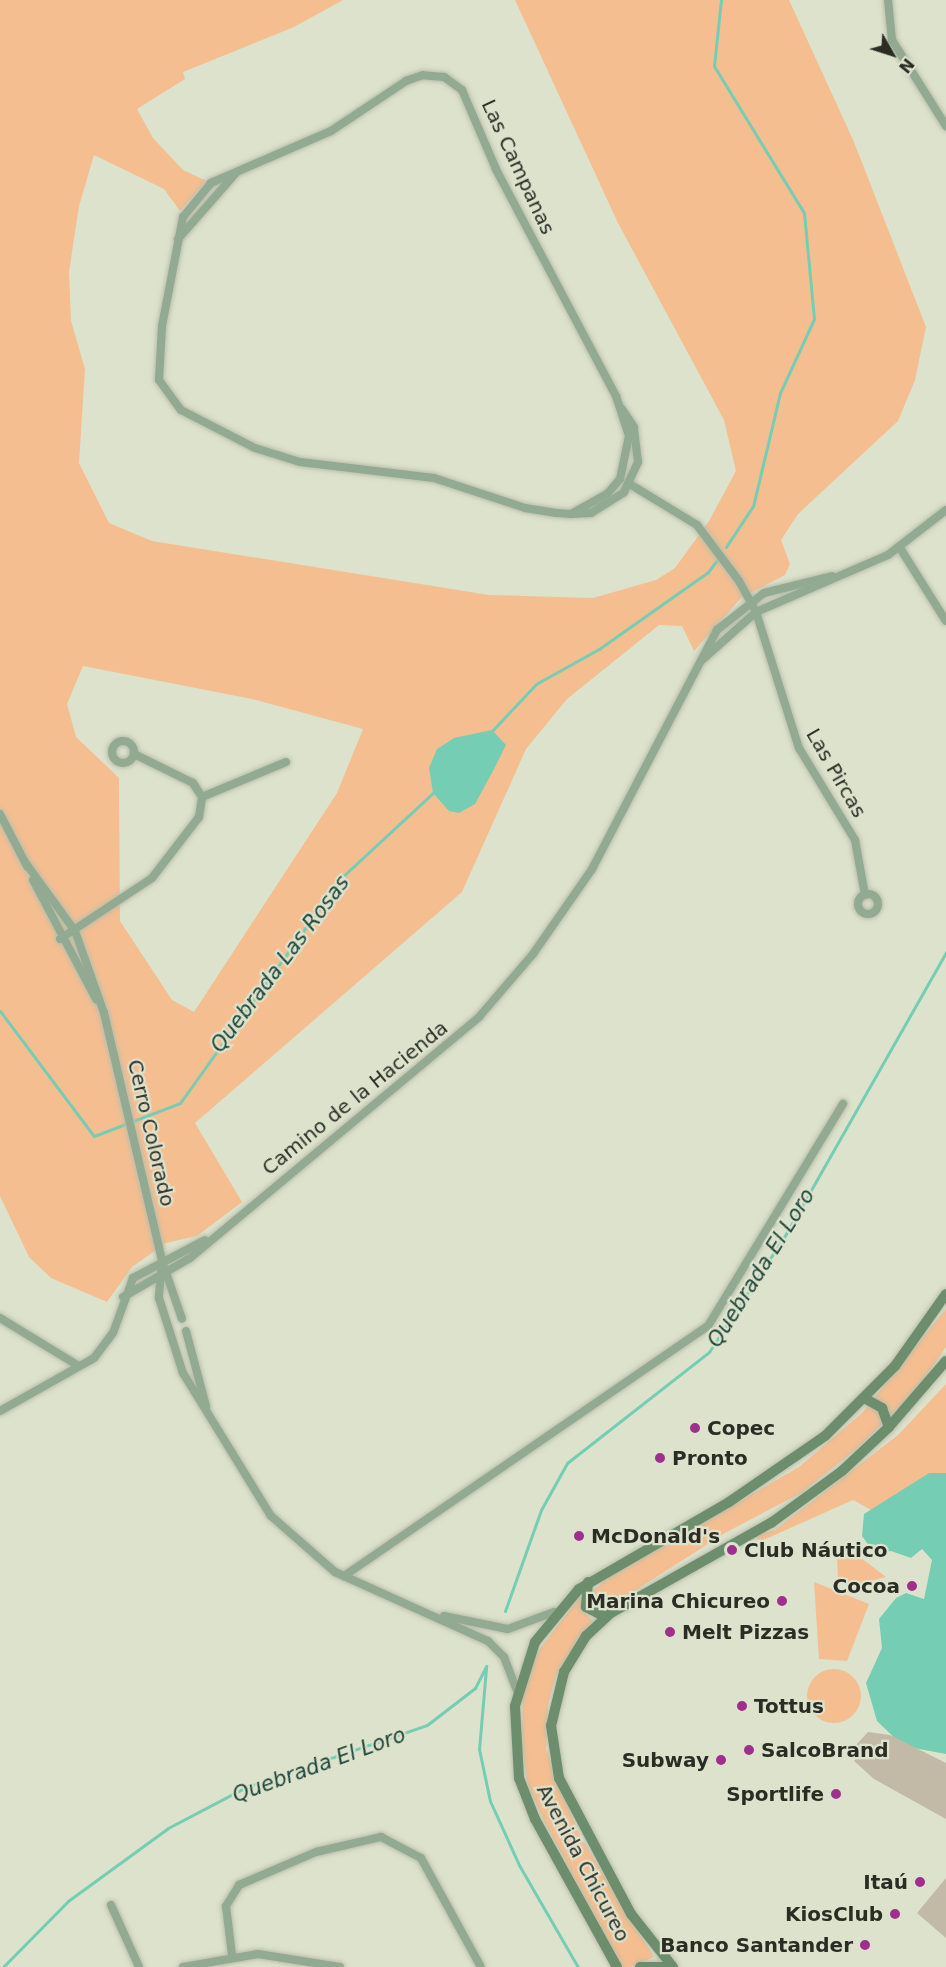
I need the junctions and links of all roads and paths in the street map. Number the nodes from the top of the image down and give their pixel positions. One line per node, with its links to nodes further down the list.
1 (888, 0): 2 (street)
2 (946, 126)
3 (622, 410): 4 (street, Las Campanas); 5 (street, Las Campanas); 7 (street, Las Campanas)
4 (620, 480): 5 (street); 7 (street)
5 (631, 485): 7 (street, Las Campanas); 10 (street)
6 (946, 510): 8 (street, Camino de la Hacienda)
7 (571, 514)
8 (900, 548): 9 (street, Camino de la Hacienda); 12 (street)
9 (832, 576): 10 (street, Camino de la Hacienda); 11 (street, Camino de la Hacienda)
10 (751, 600): 11 (street, Las Pircas); 13 (street, Camino de la Hacienda)
11 (756, 612): 13 (street, Camino de la Hacienda); 19 (street, Las Pircas)
12 (946, 621)
13 (694, 668): 24 (street, Camino de la Hacienda)
14 (134, 754): 16 (street)
15 (286, 762): 16 (street)
16 (202, 797): 20 (street)
17 (0, 814): 18 (street, Cerro Colorado)
18 (25, 862): 20 (street, Cerro Colorado); 21 (street, Cerro Colorado)
19 (865, 895)
20 (75, 931): 21 (street); 22 (street, Cerro Colorado)
21 (60, 939): 22 (street, Cerro Colorado)
22 (104, 1013): 25 (street, Cerro Colorado)
23 (843, 1104): 40 (street)
24 (212, 1238): 25 (street, Camino de la Hacienda); 26 (street, Camino de la Hacienda)
25 (162, 1261): 26 (street, Cerro Colorado); 28 (street, Camino de la Hacienda)
26 (162, 1274): 28 (street, Camino de la Hacienda); 30 (street, Cerro Colorado); 33 (street, Cerro Colorado)
27 (946, 1294): 36 (main road, Avenida Chicureo)
28 (123, 1298): 35 (street, Camino de la Hacienda)
29 (0, 1318): 35 (street)
30 (182, 1319)
31 (186, 1330): 32 (street, Cerro Colorado)
32 (189, 1342): 33 (street); 38 (street, Cerro Colorado)
33 (174, 1348): 38 (street, Cerro Colorado)
34 (946, 1361): 39 (main road, Avenida Chicureo)
35 (79, 1366): 37 (street, Camino de la Hacienda)
36 (864, 1398): 39 (main road); 41 (main road, Avenida Chicureo)
37 (0, 1411)
38 (207, 1413): 40 (street, Cerro Colorado)
39 (889, 1427): 44 (main road, Avenida Chicureo)
40 (344, 1576): 42 (street, Cerro Colorado)
41 (588, 1582): 43 (main road, Avenida Chicureo); 44 (main road)
42 (425, 1612): 43 (street, Cerro Colorado); 45 (street, Cerro Colorado)
43 (554, 1612): 45 (main road, Avenida Chicureo)
44 (606, 1617): 54 (main road, Avenida Chicureo)
45 (518, 1693): 52 (main road, Avenida Chicureo)
46 (111, 1905): 48 (street)
47 (232, 1955): 49 (street); 50 (street); 51 (street)
48 (139, 1967)
49 (183, 1967)
50 (340, 1967)
51 (481, 1967)
52 (617, 1967)
53 (640, 1967): 54 (main road)
54 (673, 1967)

